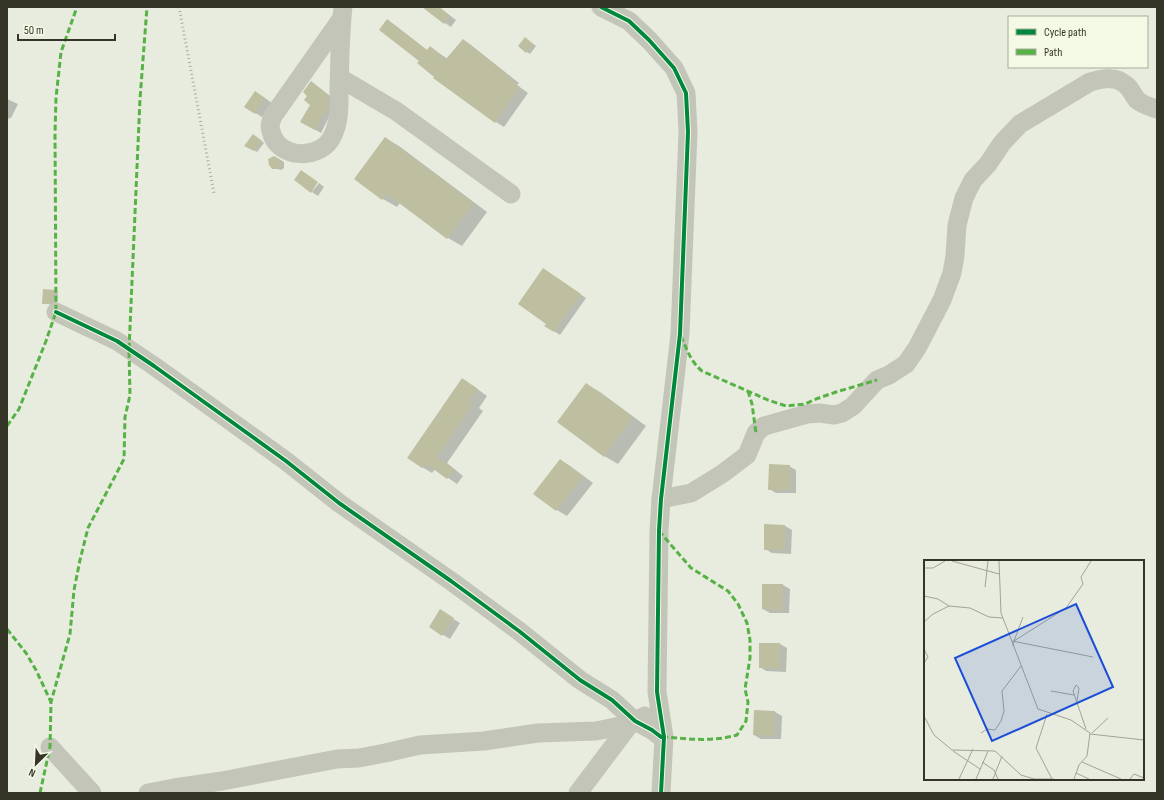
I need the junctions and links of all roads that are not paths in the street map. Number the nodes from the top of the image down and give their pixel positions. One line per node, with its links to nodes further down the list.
1 (601, 7): 3 (street)
2 (342, 13): 4 (street); 4 (street)
3 (632, 14): 8 (street)
4 (340, 78): 6 (street)
5 (1157, 109): 8 (street)
6 (511, 194)
7 (56, 312): 10 (street)
8 (661, 499): 9 (street)
9 (657, 692): 10 (street); 11 (street)
10 (633, 723): 11 (street); 14 (street); 15 (street)
11 (664, 737): 16 (street)
12 (50, 747): 13 (street)
13 (92, 793)
14 (148, 793)
15 (578, 793)
16 (660, 793)

